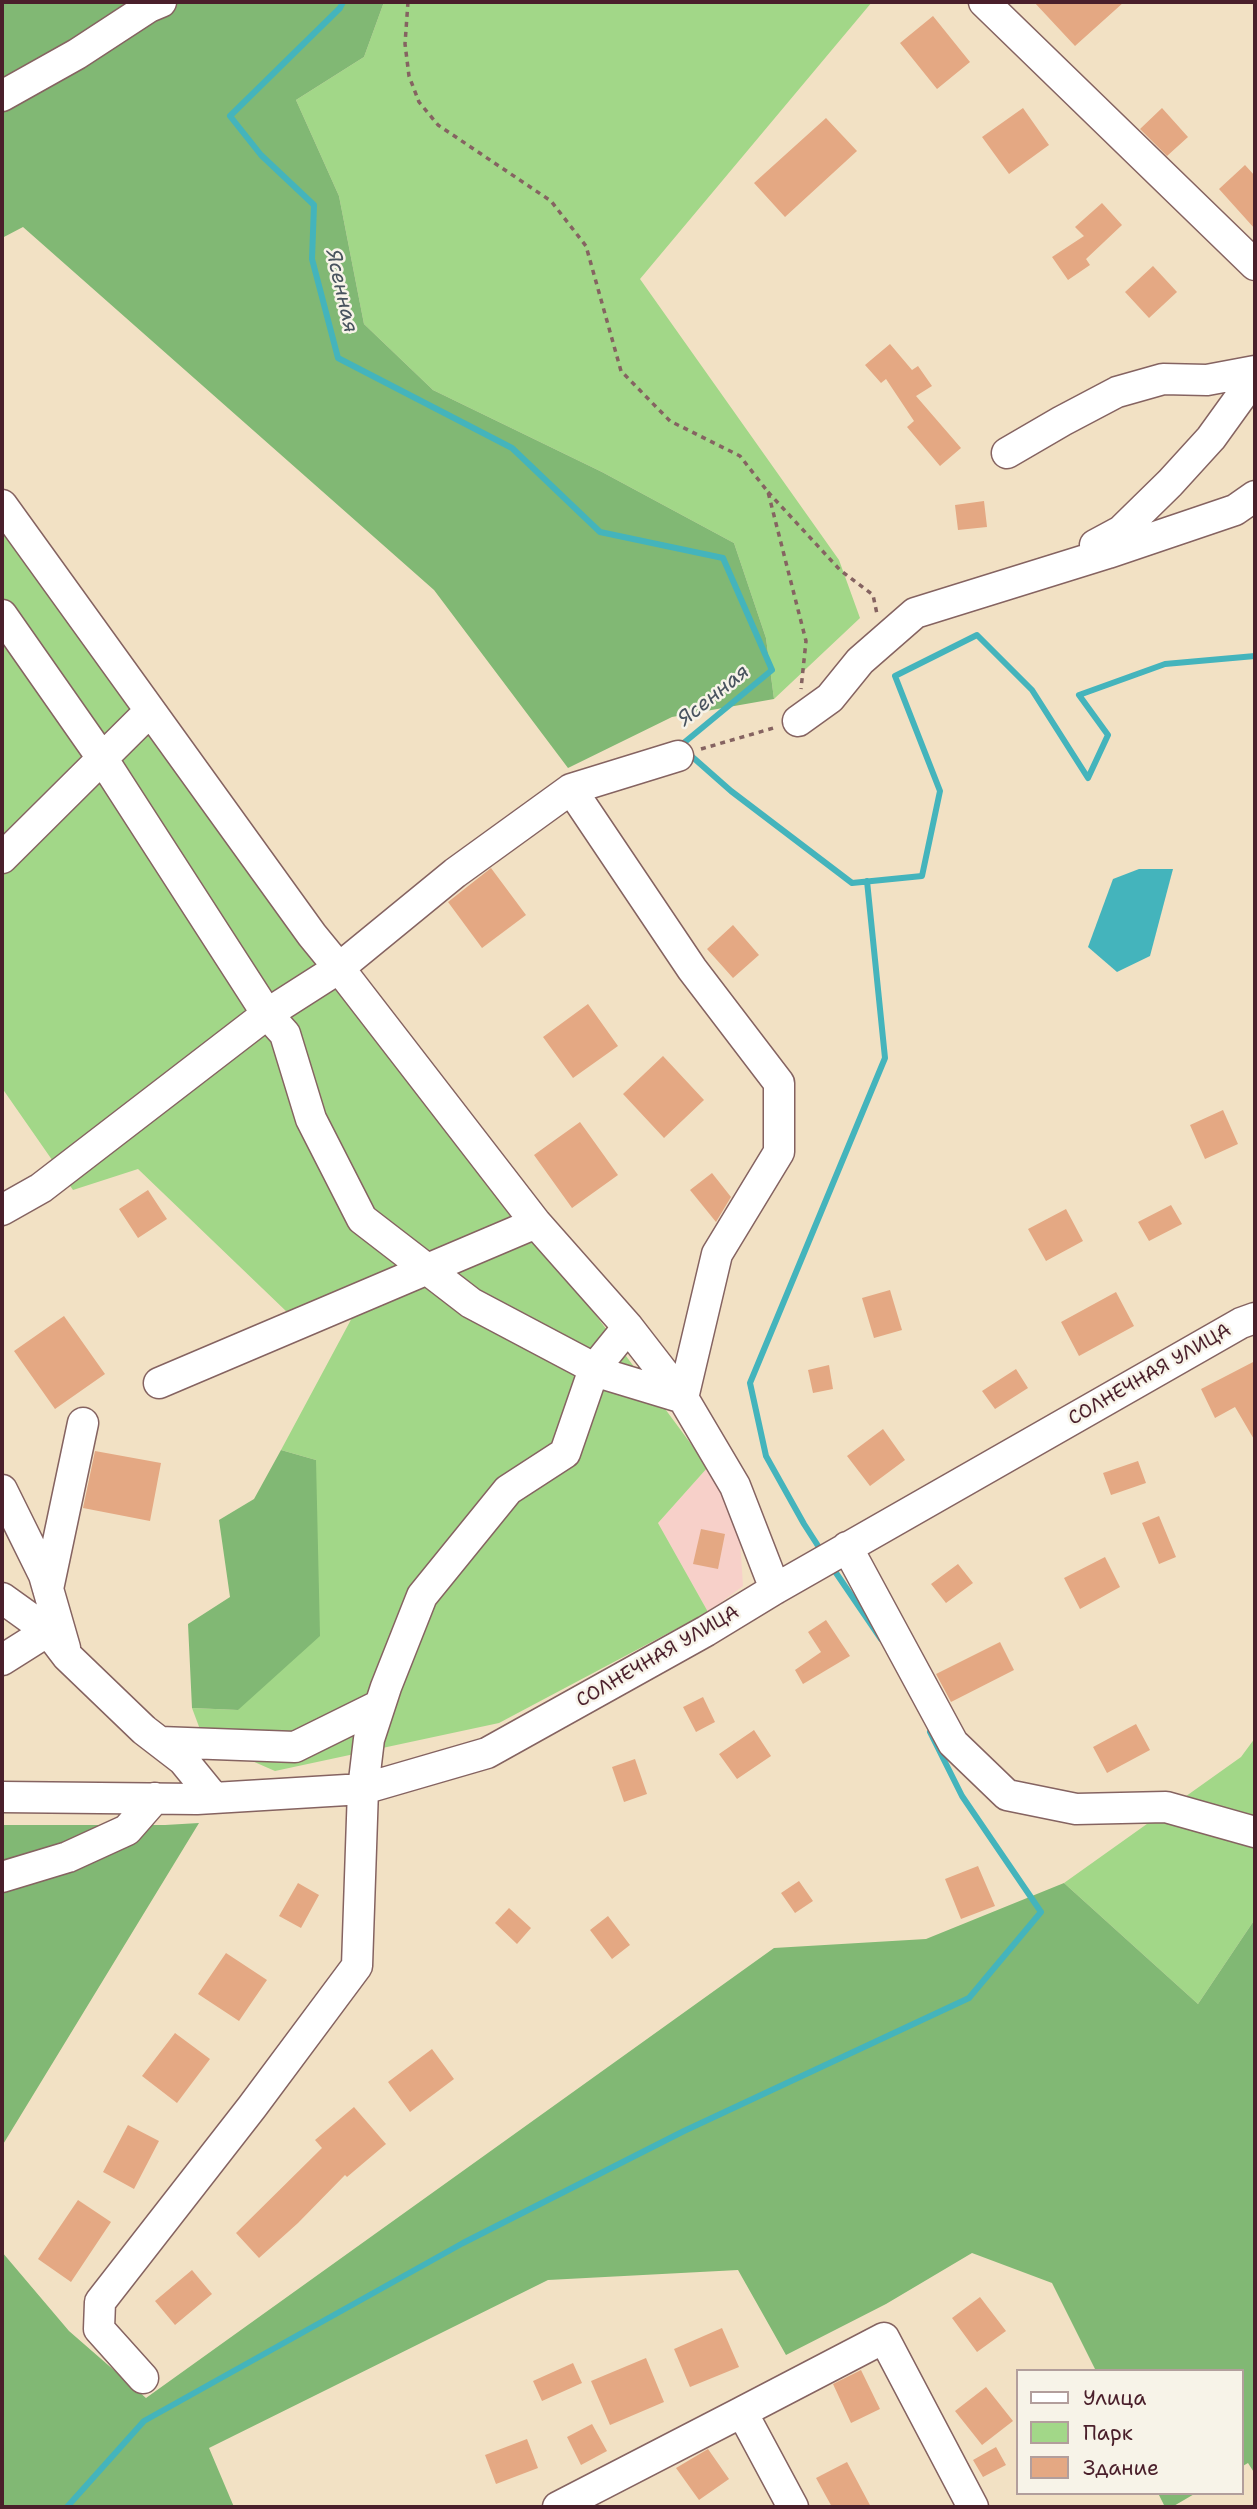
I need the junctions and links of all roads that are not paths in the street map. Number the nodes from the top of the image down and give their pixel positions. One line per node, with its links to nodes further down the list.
1 (161, 2): 3 (street)
2 (984, 2): 4 (street)
3 (2, 96)
4 (1255, 265)
5 (1255, 371): 7 (street)
6 (1255, 377): 10 (street)
7 (1007, 453)
8 (1255, 496): 10 (street)
9 (2, 505): 12 (street)
10 (1035, 576): 13 (street)
11 (2, 615): 15 (street)
12 (150, 711): 15 (street); 18 (street)
13 (798, 721)
14 (689, 753): 16 (street)
15 (102, 758): 17 (street); 19 (street)
16 (571, 789): 18 (street); 27 (street)
17 (2, 858)
18 (340, 968): 19 (street); 21 (street)
19 (267, 1014): 20 (street); 22 (street)
20 (2, 1210)
21 (536, 1223): 22 (street); 24 (street)
22 (428, 1270): 25 (street); 26 (street)
23 (1255, 1318): 30 (street, СОЛНЕЧНАЯ УЛИЦА)
24 (628, 1326): 25 (street); 27 (street)
25 (594, 1369): 27 (street); 37 (street)
26 (159, 1383)
27 (683, 1398): 32 (street)
28 (83, 1423): 31 (street)
29 (2, 1490): 31 (street)
30 (847, 1547): 32 (street, СОЛНЕЧНАЯ УЛИЦА); 43 (street)
31 (48, 1589): 35 (street)
32 (775, 1589): 39 (street, СОЛНЕЧНАЯ УЛИЦА)
33 (2, 1598): 34 (street)
34 (48, 1631): 35 (street); 36 (street)
35 (67, 1656): 38 (street)
36 (2, 1660)
37 (380, 1705): 38 (street); 39 (street)
38 (160, 1742): 42 (street)
39 (363, 1789): 42 (street, СОЛНЕЧНАЯ УЛИЦА); 45 (street)
40 (2, 1797): 41 (street, СОЛНЕЧНАЯ УЛИЦА)
41 (155, 1798): 42 (street, СОЛНЕЧНАЯ УЛИЦА); 44 (street)
42 (214, 1798)
43 (1255, 1832)
44 (2, 1877)
45 (143, 2378)
46 (742, 2412): 47 (street); 48 (street); 49 (street)
47 (558, 2507)
48 (793, 2507)
49 (973, 2507)

